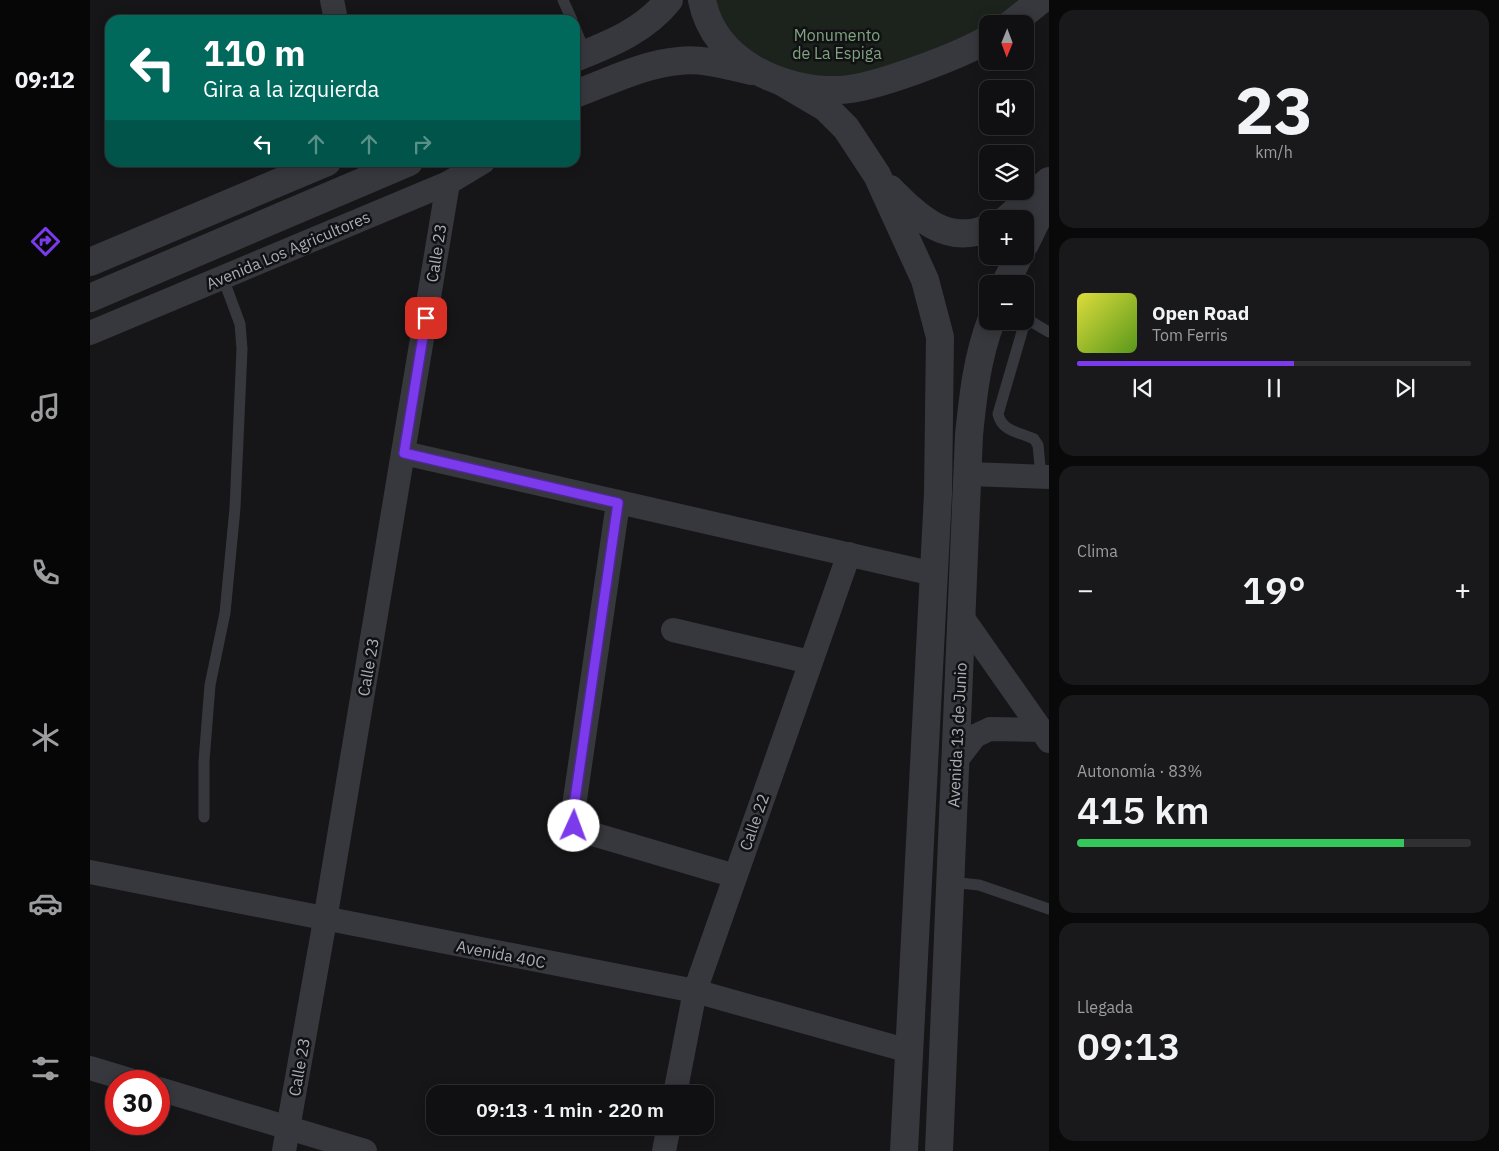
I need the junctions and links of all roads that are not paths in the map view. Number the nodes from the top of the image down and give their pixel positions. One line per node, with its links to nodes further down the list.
1 (332, 0): 6 (street)
2 (564, 0): 7 (lane)
3 (669, 0): 10 (street)
4 (702, 0): 11 (street)
5 (1041, 0): 8 (street)
6 (335, 15)
7 (570, 15)
8 (1023, 15)
9 (979, 42): 12 (street)
10 (580, 56)
11 (757, 72): 12 (street); 13 (street)
12 (782, 82): 17 (street)
13 (580, 92)
14 (315, 167): 24 (street)
15 (397, 167): 26 (street, Avenida Los Agricultores)
16 (475, 167): 19 (street, Avenida Los Agricultores)
17 (877, 175): 23 (street); 37 (street, Avenida 13 de Junio)
18 (1049, 181): 21 (street)
19 (448, 183): 25 (street, Avenida Los Agricultores); 32 (street, Calle 23)
20 (1049, 195): 22 (street)
21 (1017, 210)
22 (1034, 226)
23 (979, 230)
24 (90, 262)
25 (223, 278): 31 (street, Avenida Los Agricultores); 43 (lane)
26 (90, 298)
27 (1034, 323): 30 (lane)
28 (988, 330): 33 (street, Avenida 13 de Junio)
29 (1022, 330): 34 (lane)
30 (1049, 332)
31 (90, 333)
32 (404, 453): 35 (street); 48 (street, Calle 23)
33 (968, 474): 34 (street); 38 (street, Avenida 13 de Junio)
34 (1045, 477)
35 (618, 503): 36 (street); 45 (street)
36 (849, 554): 37 (street); 40 (street, Calle 22)
37 (934, 574): 50 (street, Avenida 13 de Junio)
38 (962, 617): 41 (street); 42 (street, Avenida 13 de Junio)
39 (673, 630): 40 (street)
40 (810, 662): 45 (street, Calle 22)
41 (1045, 735): 42 (street)
42 (955, 762): 46 (street, Avenida 13 de Junio)
43 (204, 817)
44 (90, 872): 48 (street, Avenida 40C)
45 (735, 876): 49 (street, Calle 22)
46 (950, 882): 47 (lane); 60 (street, Avenida 13 de Junio)
47 (1049, 910)
48 (325, 920): 49 (street, Avenida 40C); 56 (street, Calle 23)
49 (695, 991): 50 (street, Avenida 40C); 53 (street, Calle 22)
50 (909, 1051): 59 (street, Avenida 13 de Junio)
51 (90, 1068): 52 (street)
52 (105, 1073)
53 (677, 1085)
54 (170, 1093): 56 (street)
55 (667, 1135): 58 (street)
56 (286, 1140): 57 (street)
57 (365, 1151)
58 (664, 1151)
59 (904, 1151)
60 (939, 1151)

